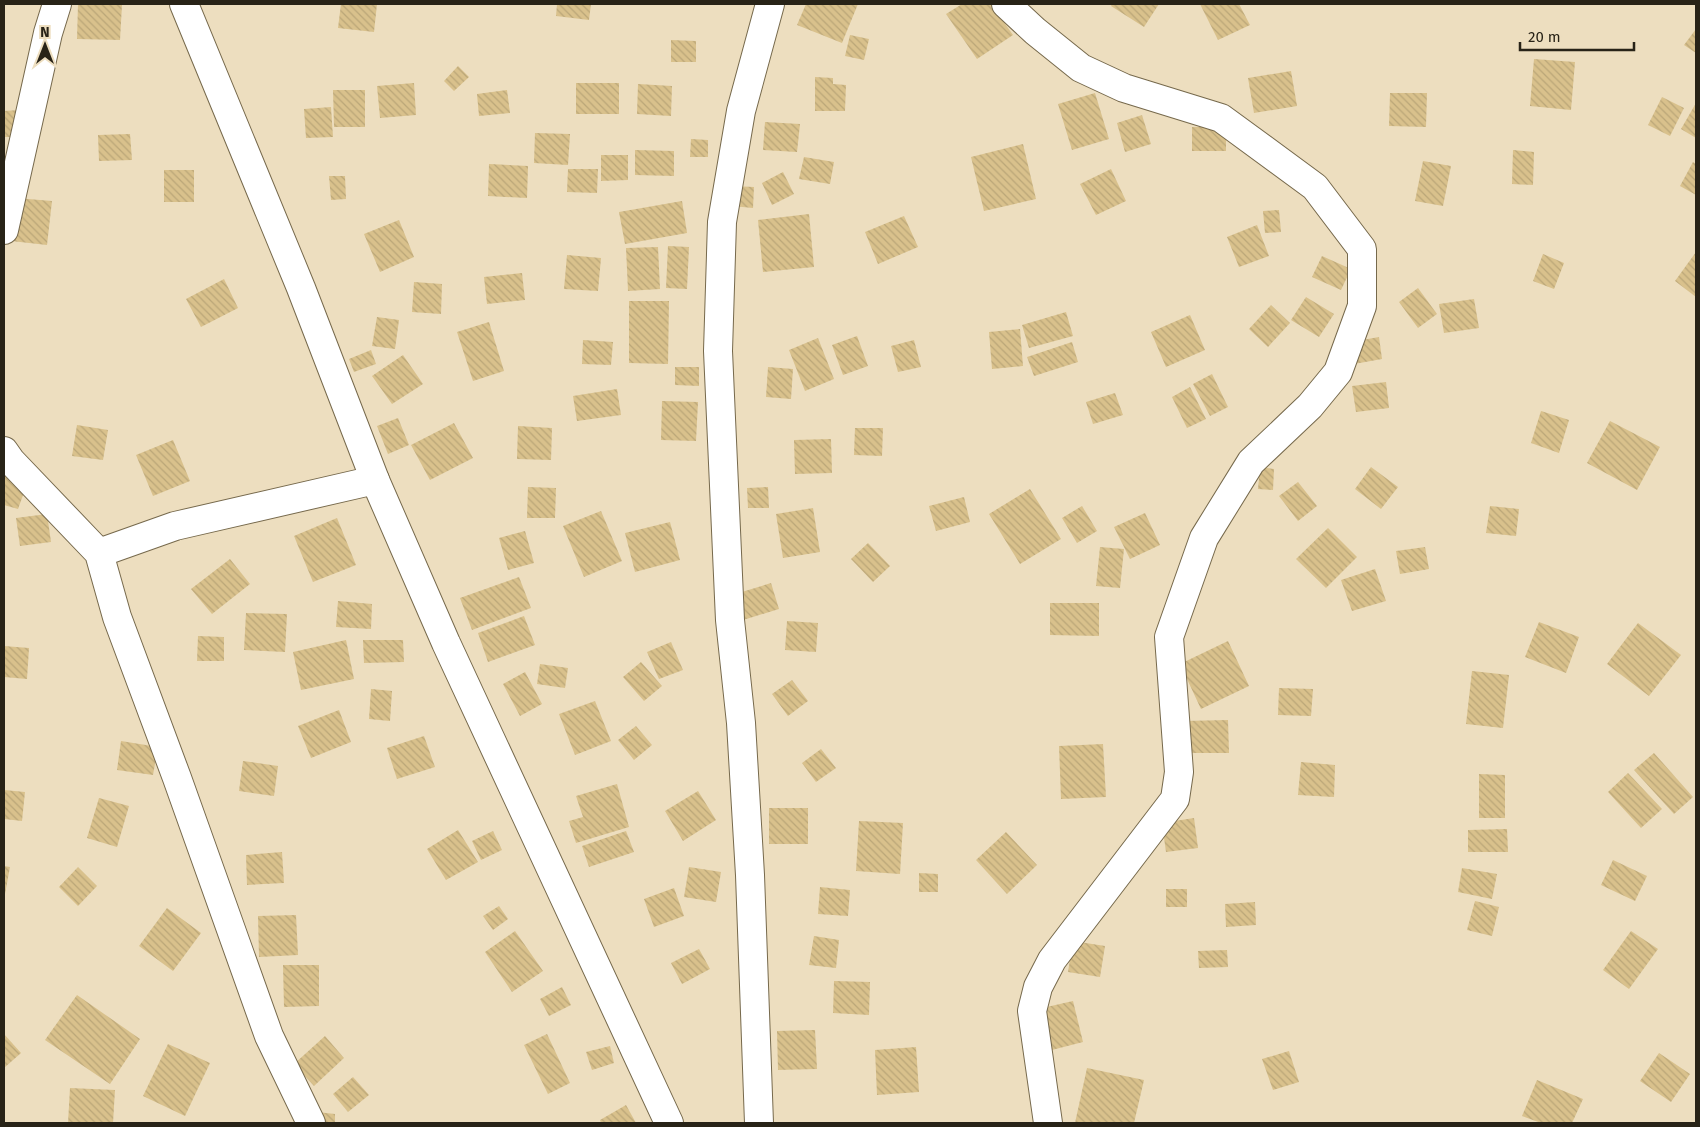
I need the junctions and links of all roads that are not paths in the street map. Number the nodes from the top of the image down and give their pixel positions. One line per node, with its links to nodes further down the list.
1 (57, 4): 5 (street)
2 (184, 4): 7 (street)
3 (770, 4): 11 (street)
4 (1006, 4): 12 (street)
5 (4, 230)
6 (4, 450): 8 (street)
7 (375, 480): 8 (street); 10 (street)
8 (99, 553): 9 (street)
9 (312, 1123)
10 (669, 1123)
11 (759, 1123)
12 (1048, 1123)

